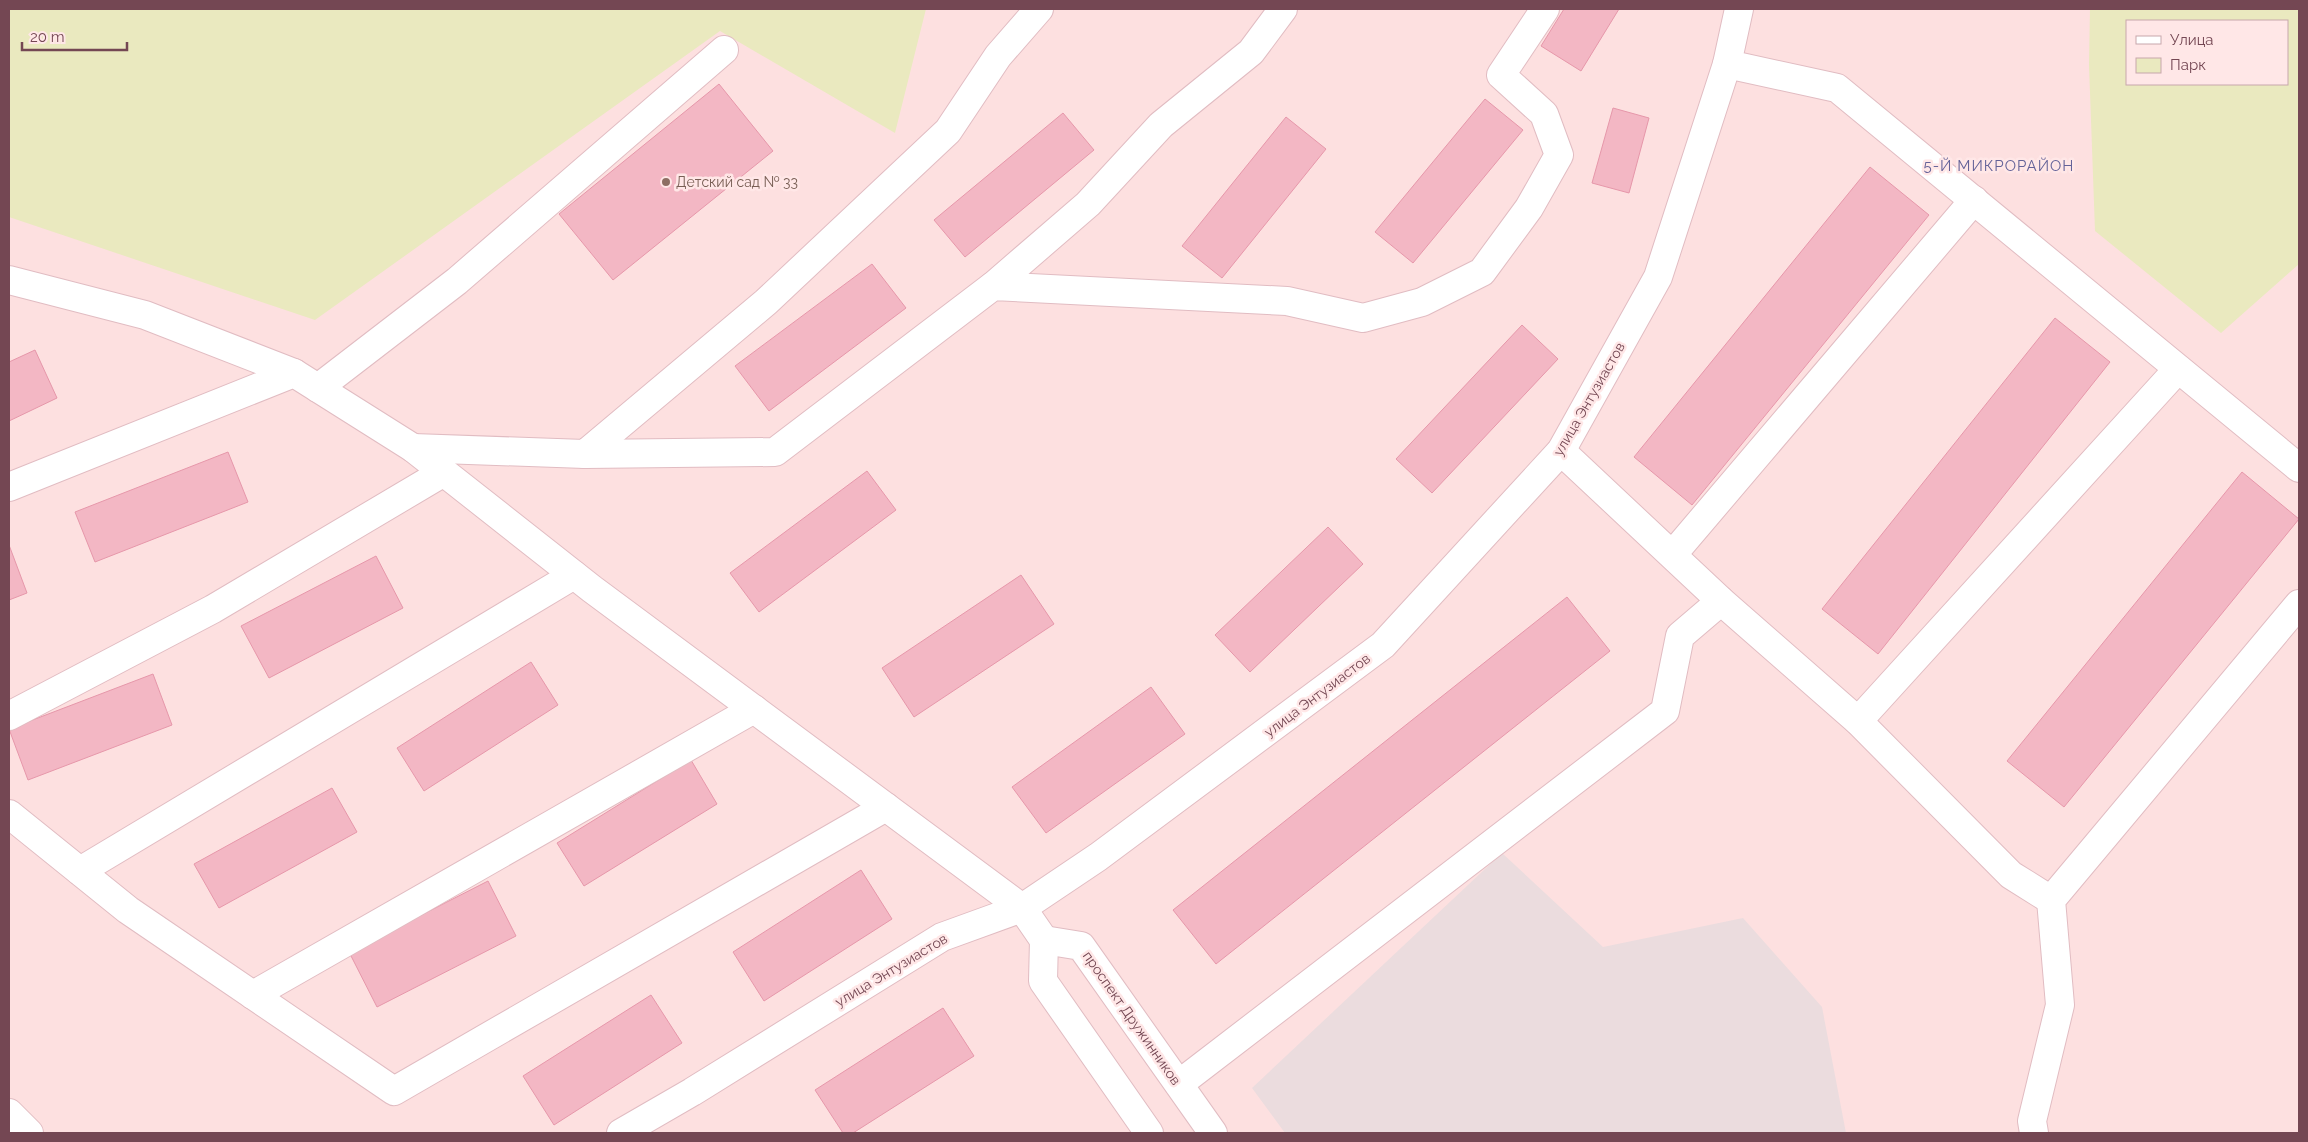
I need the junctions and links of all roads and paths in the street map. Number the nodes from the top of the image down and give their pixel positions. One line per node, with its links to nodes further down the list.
1 (1039, 9): 15 (street)
2 (1283, 9): 9 (street)
3 (1545, 9): 9 (street)
4 (1739, 9): 6 (street, улица Энтузиастов)
5 (724, 50): 12 (street)
6 (1726, 64): 7 (street); 14 (street, улица Энтузиастов)
7 (1974, 200): 10 (street); 19 (street)
8 (9, 280): 11 (street)
9 (993, 286): 15 (street)
10 (2178, 369): 16 (street); 25 (street)
11 (294, 373): 12 (street); 18 (street)
12 (318, 388): 13 (street)
13 (412, 448): 15 (street); 17 (street)
14 (1561, 450): 19 (street); 30 (street, улица Энтузиастов)
15 (585, 454)
16 (2299, 468)
17 (444, 472): 20 (street); 24 (street)
18 (9, 487)
19 (1673, 554): 21 (street)
20 (574, 575): 23 (street); 28 (street)
21 (1721, 601): 25 (street); 33 (street)
22 (2299, 604): 29 (street)
23 (754, 709): 26 (street); 32 (street)
24 (9, 716)
25 (1858, 721): 29 (street)
26 (886, 807): 30 (street); 32 (street)
27 (9, 814): 28 (street)
28 (80, 871): 32 (street)
29 (2050, 900): 39 (street)
30 (1022, 908): 31 (street); 36 (street, улица Энтузиастов)
31 (1044, 940): 33 (street, проспект Дружинников); 37 (street)
32 (253, 995)
33 (1179, 1084): 38 (street, проспект Дружинников)
34 (9, 1113): 35 (street)
35 (29, 1133)
36 (621, 1133)
37 (1149, 1133)
38 (1213, 1133)
39 (2034, 1133)

